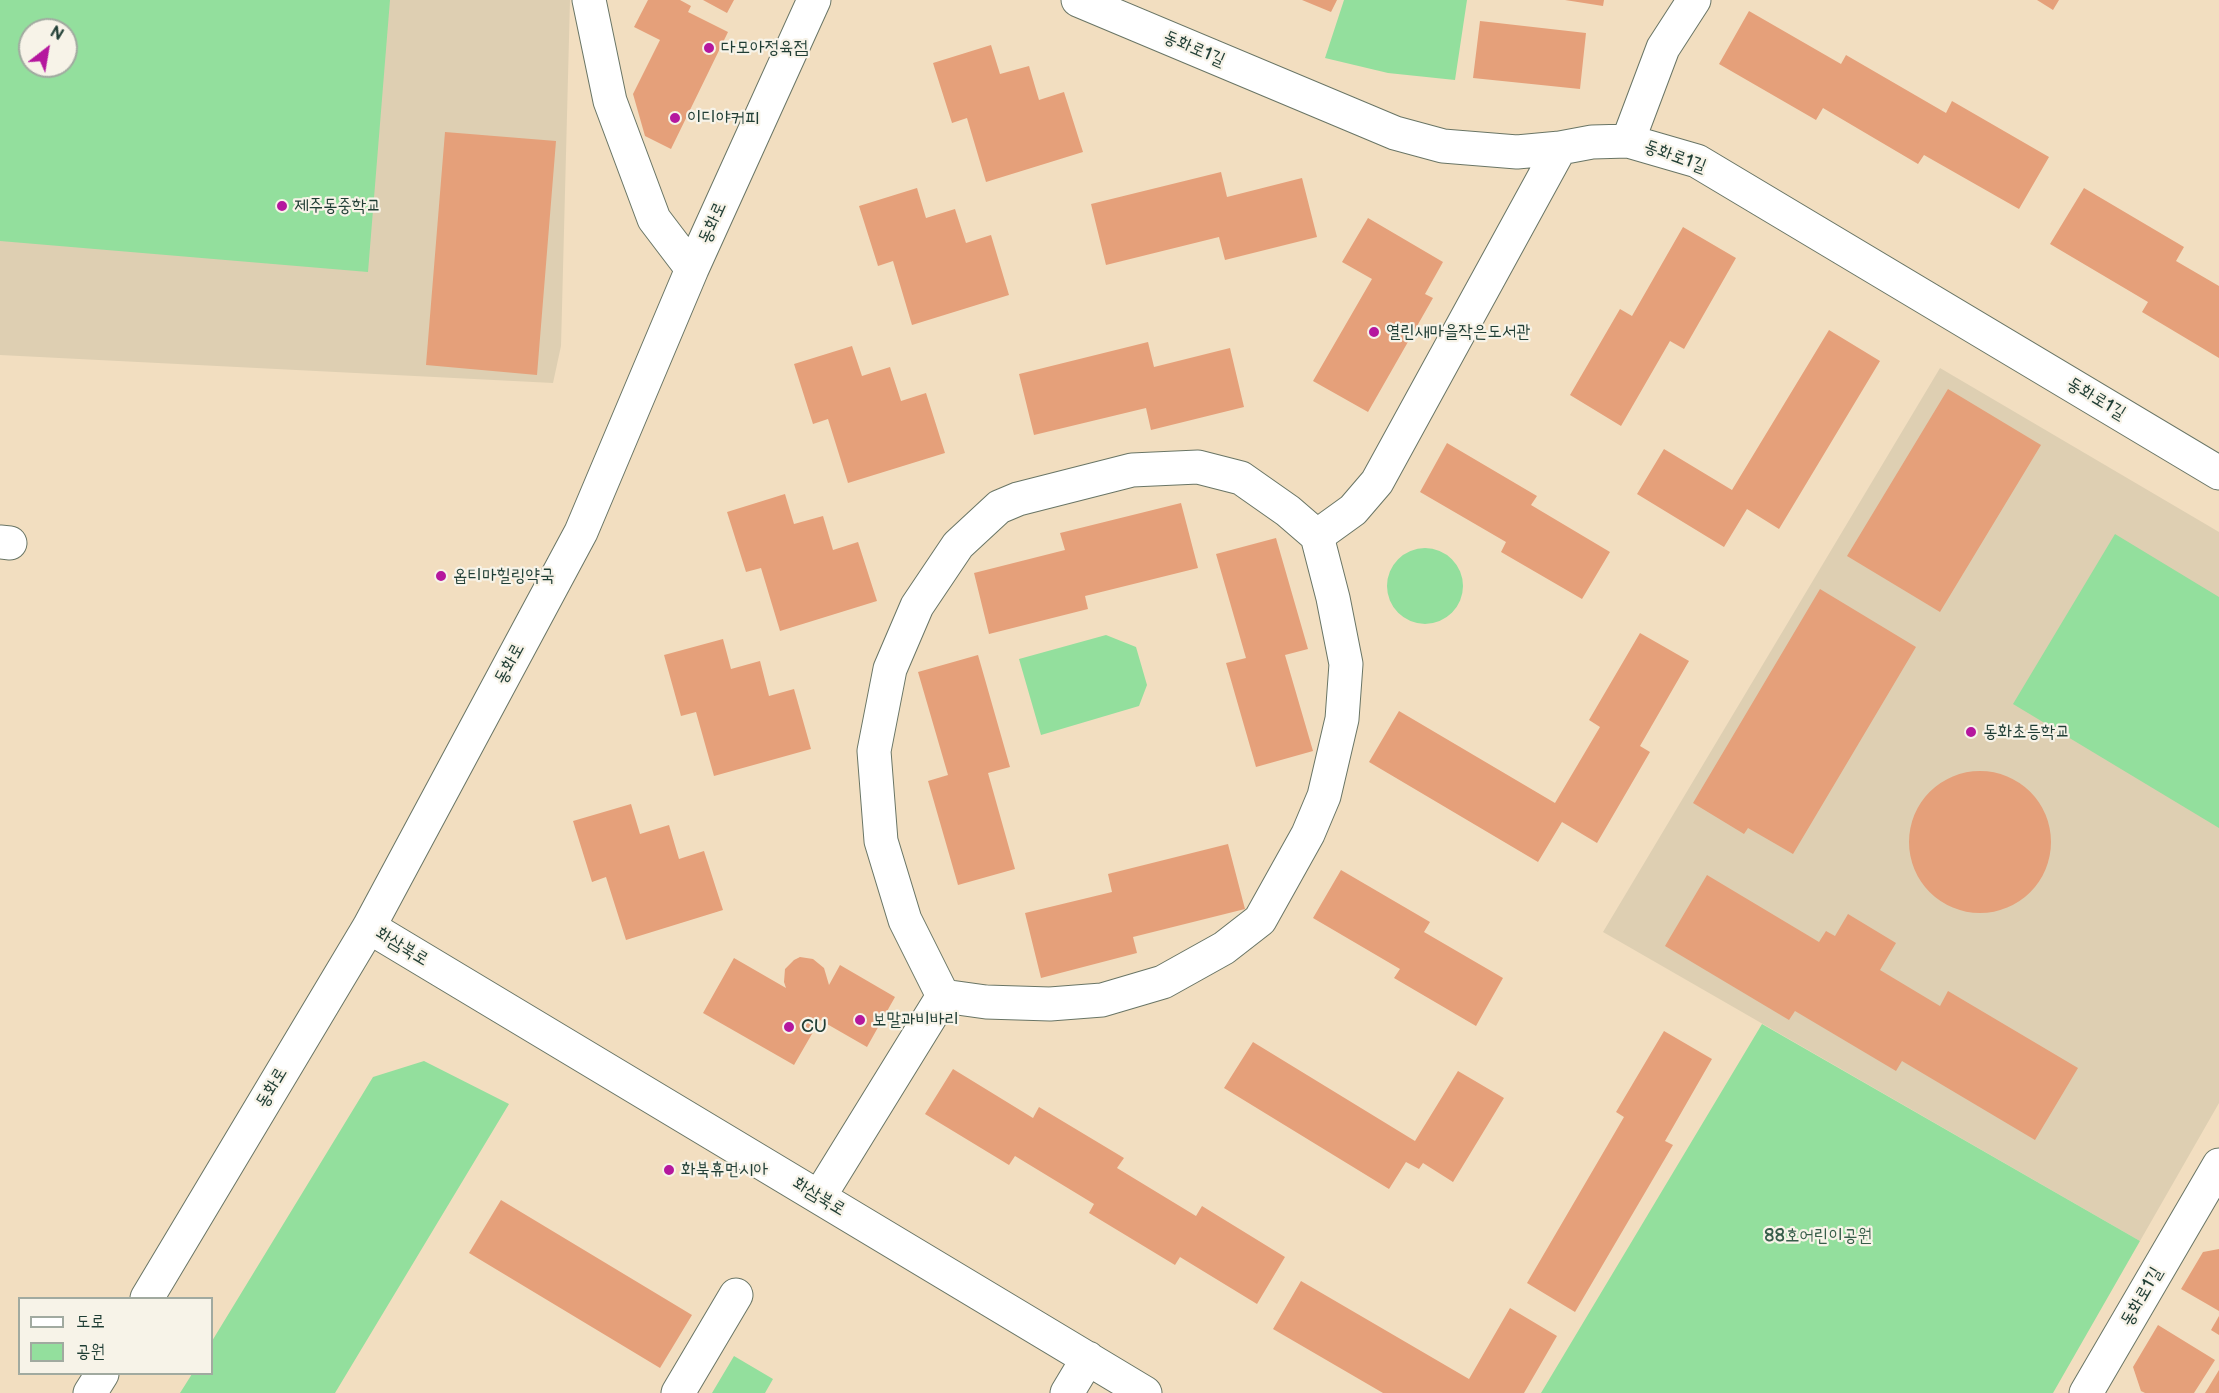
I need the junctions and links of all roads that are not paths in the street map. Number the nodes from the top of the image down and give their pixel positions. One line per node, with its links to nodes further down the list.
1 (589, 0): 7 (street)
2 (814, 0): 7 (street, 동화로)
3 (1694, 0): 5 (street)
4 (1081, 1): 6 (street, 동화로1길)
5 (1628, 141): 6 (street, 동화로1길); 8 (street, 동화로1길)
6 (1560, 148): 9 (street)
7 (692, 268): 10 (street, 동화로)
8 (2219, 472)
9 (1317, 536): 11 (street); 11 (street)
10 (369, 927): 13 (street, 화삼북로); 16 (street, 동화로)
11 (943, 996): 13 (street)
12 (2219, 1165): 14 (street, 동화로1길)
13 (819, 1197): 17 (street, 화삼북로)
14 (2208, 1210): 19 (street, 동화로1길)
15 (736, 1295): 21 (street)
16 (148, 1297)
17 (1088, 1358): 22 (street); 23 (street, 화삼북로)
18 (101, 1375): 20 (street)
19 (2090, 1392)
20 (90, 1393)
21 (678, 1393)
22 (1066, 1393)
23 (1145, 1393)

